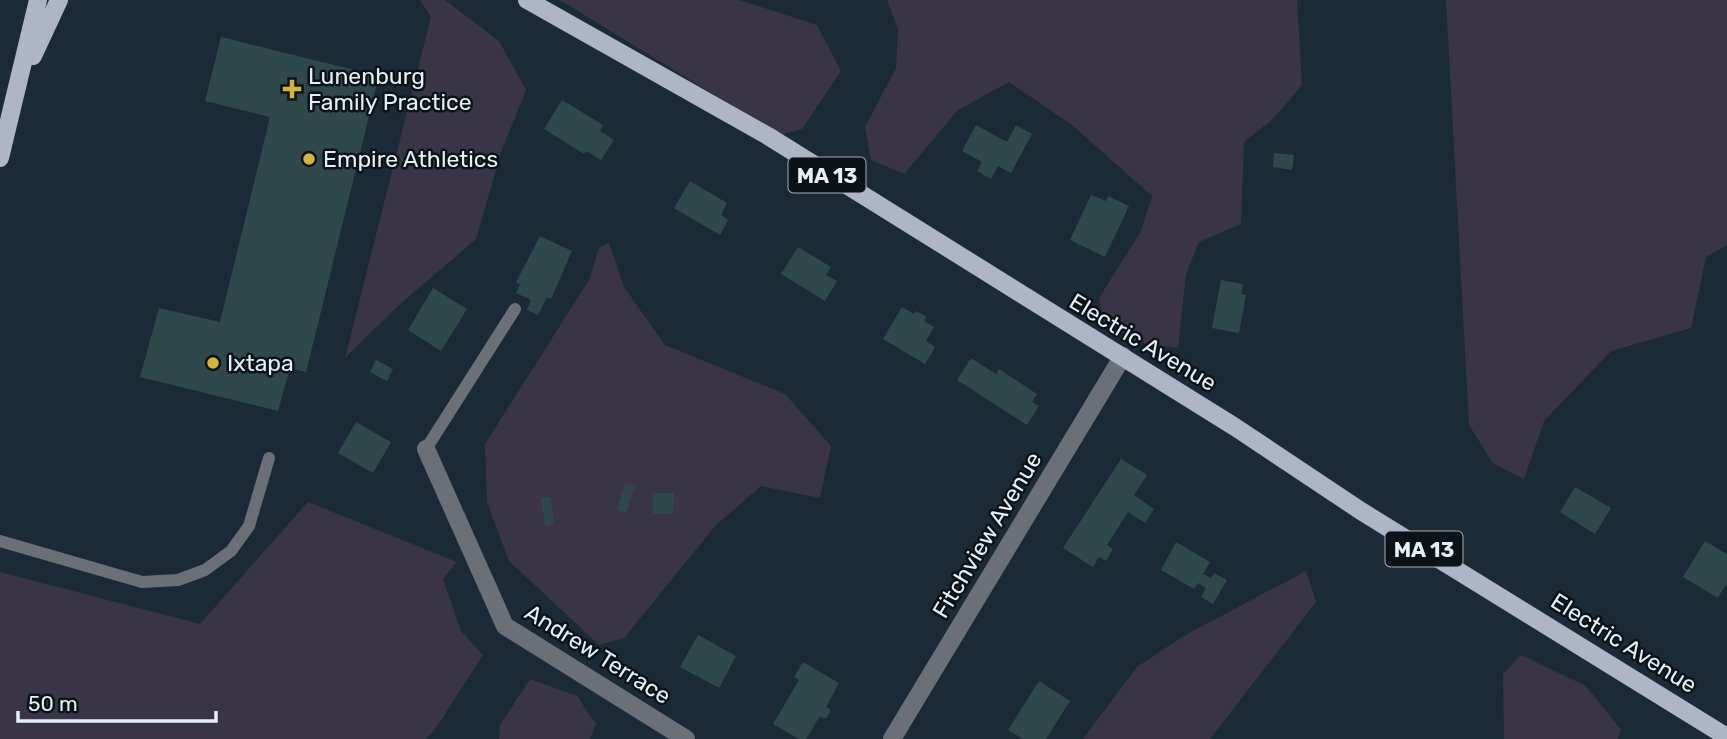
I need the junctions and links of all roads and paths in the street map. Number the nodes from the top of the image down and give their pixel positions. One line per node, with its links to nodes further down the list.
1 (38, 0): 4 (main road)
2 (59, 0): 4 (main road)
3 (527, 0): 7 (main road, Electric Avenue / MA 13)
4 (17, 90): 5 (main road)
5 (0, 158)
6 (515, 309): 8 (lane)
7 (1123, 356): 11 (main road, Electric Avenue / MA 13); 13 (street, Fitchview Avenue)
8 (426, 449): 12 (street, Andrew Terrace)
9 (269, 458): 10 (lane)
10 (0, 541)
11 (1725, 730)
12 (686, 739)
13 (892, 739)

